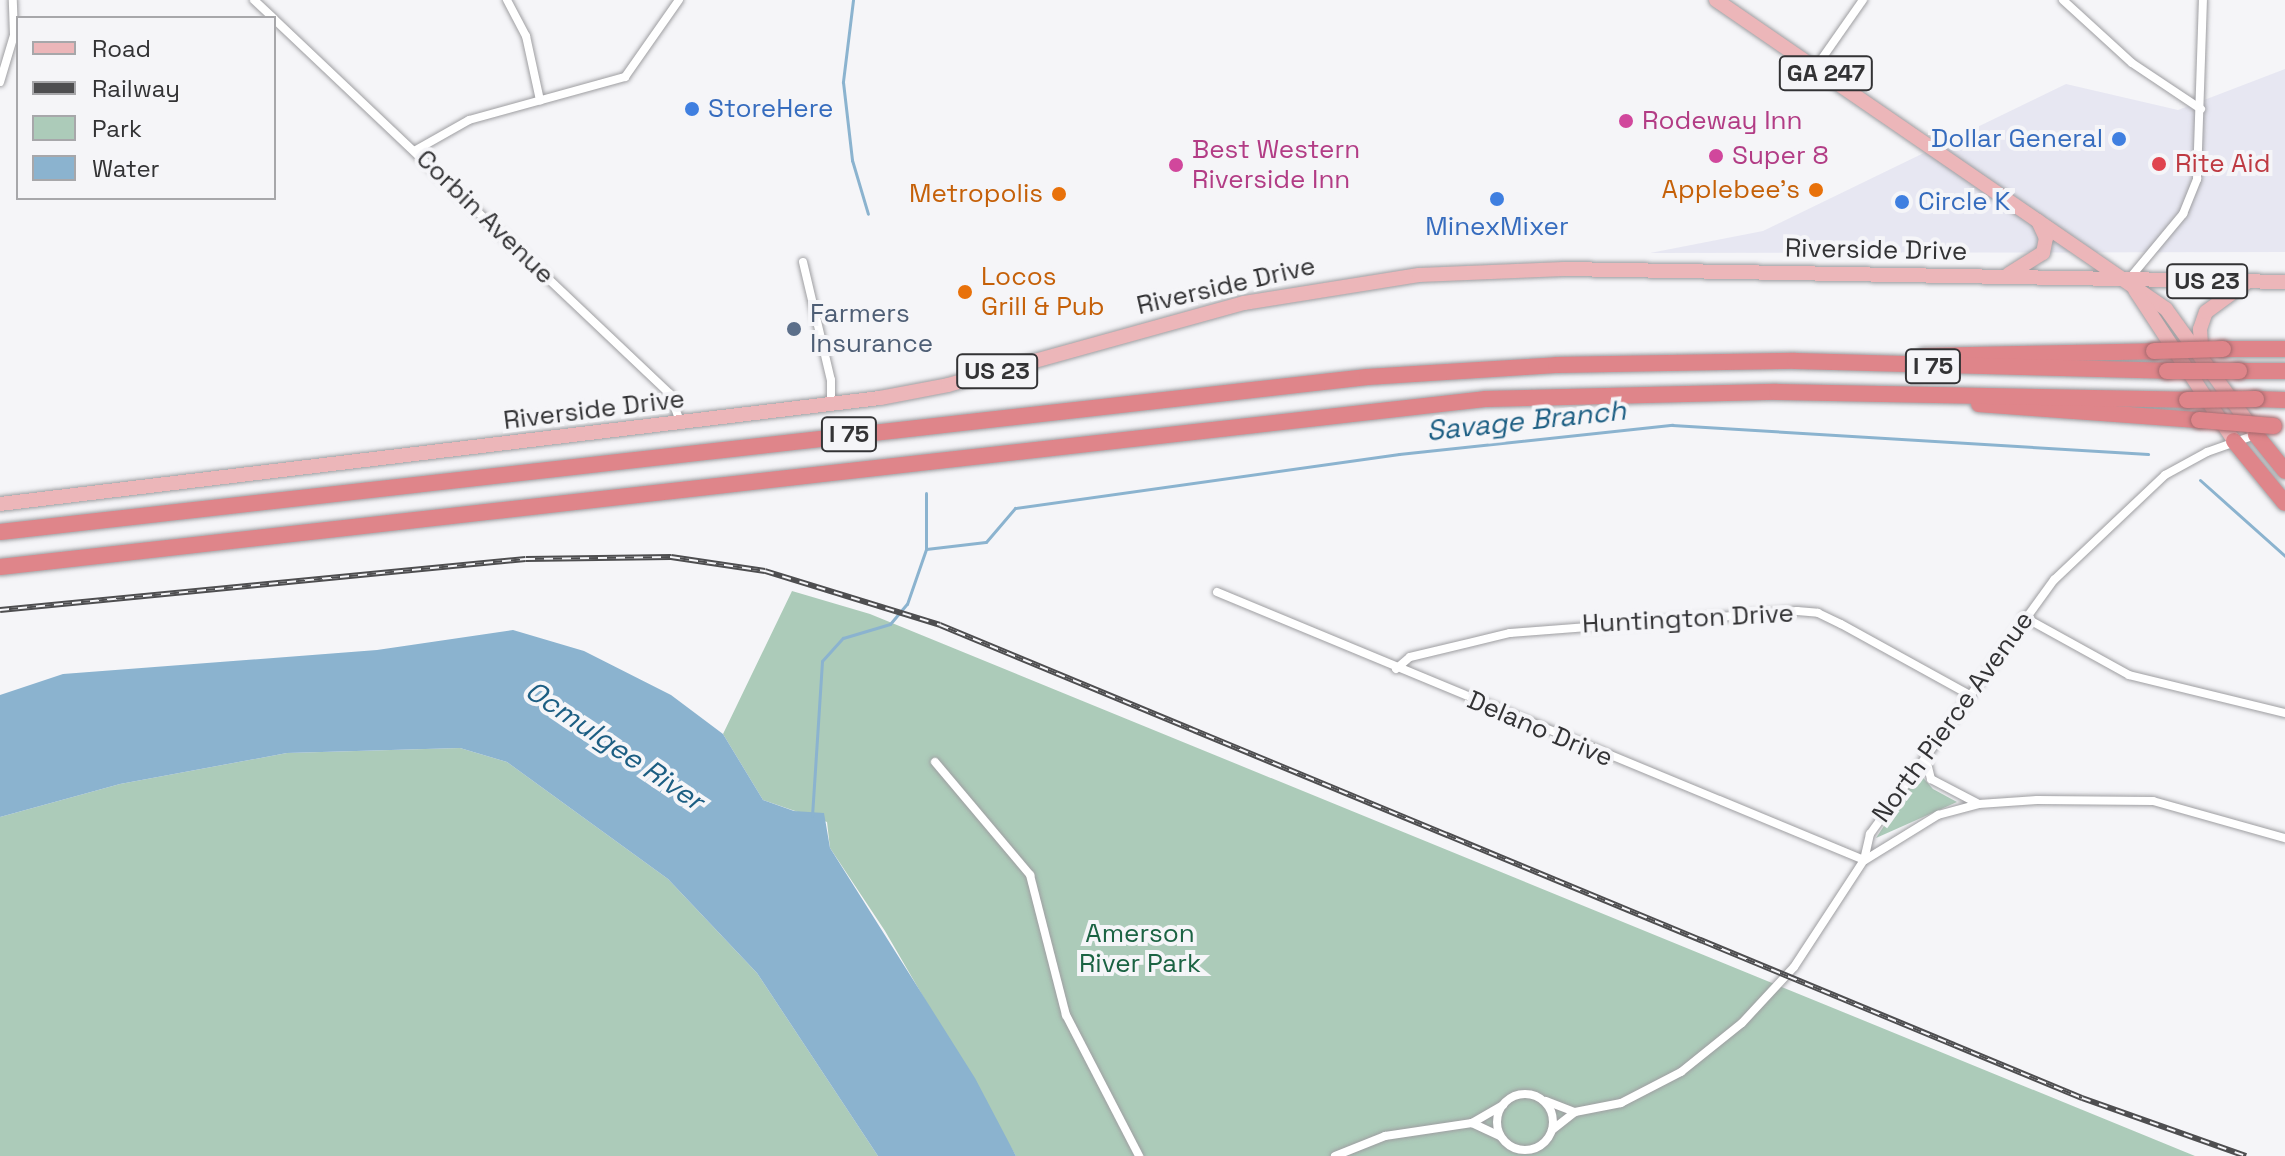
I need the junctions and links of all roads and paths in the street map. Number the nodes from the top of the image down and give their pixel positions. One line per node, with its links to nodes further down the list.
1 (13, 0): 12 (street)
2 (254, 0): 9 (street, Corbin Avenue)
3 (507, 0): 13 (street)
4 (679, 0): 13 (street)
5 (1716, 0): 11 (main road, GA 247)
6 (1863, 0): 11 (street)
7 (2063, 0): 14 (street)
8 (2203, 0): 14 (street)
9 (270, 16)
10 (276, 22): 15 (street, Corbin Avenue)
11 (1816, 67): 16 (main road, GA 247)
12 (0, 82)
13 (540, 100): 15 (street)
14 (2201, 109): 19 (street)
15 (416, 150): 29 (street, Corbin Avenue)
16 (2036, 217): 18 (main road); 19 (main road, GA 247)
17 (803, 262): 28 (street)
18 (2004, 276): 19 (main road, Riverside Drive / US 23); 28 (main road, Riverside Drive / US 23)
19 (2128, 279): 20 (main road, Riverside Drive / US 23); 23 (main road, GA 247); 32 (main road, GA 247)
20 (2247, 282): 21 (main road, Riverside Drive / US 23); 23 (main road)
21 (2285, 282)
22 (2285, 349): 24 (highway, bridge)
23 (2202, 358): 31 (main road, GA 247)
24 (1849, 361): 25 (highway, I 75, bridge); 36 (highway, I 75)
25 (2285, 371)
26 (1950, 398): 27 (highway, I 75, bridge); 30 (highway, bridge); 37 (highway, I 75)
27 (2285, 400)
28 (831, 405): 29 (main road, Riverside Drive / US 23)
29 (681, 424): 35 (main road, Riverside Drive / US 23)
30 (2279, 426)
31 (2256, 435): 32 (street, North Pierce Avenue); 33 (highway)
32 (2234, 441): 34 (highway); 39 (street, North Pierce Avenue)
33 (2285, 471)
34 (2285, 503)
35 (0, 504)
36 (0, 532)
37 (0, 567)
38 (1217, 592): 40 (street, Delano Drive)
39 (2024, 617): 41 (street, North Pierce Avenue); 42 (street)
40 (1396, 669): 41 (street, Huntington Drive); 47 (street, Delano Drive)
41 (1968, 694): 43 (street, North Pierce Avenue)
42 (2285, 713)
43 (1925, 754): 45 (street); 47 (street, North Pierce Avenue)
44 (935, 762): 56 (street)
45 (1979, 804): 46 (street); 47 (street)
46 (2285, 838)
47 (1864, 860): 50 (street, North Pierce Avenue)
48 (1542, 1100): 49 (street); 50 (street); 52 (street)
49 (1503, 1105): 51 (street); 53 (street)
50 (1575, 1112): 52 (street, North Pierce Avenue)
51 (1472, 1123): 53 (street); 57 (street)
52 (1552, 1130): 54 (street)
53 (1500, 1136): 55 (street)
54 (1541, 1145): 55 (street); 58 (street)
55 (1515, 1152)
56 (1139, 1156)
57 (1335, 1156)
58 (1535, 1156)

